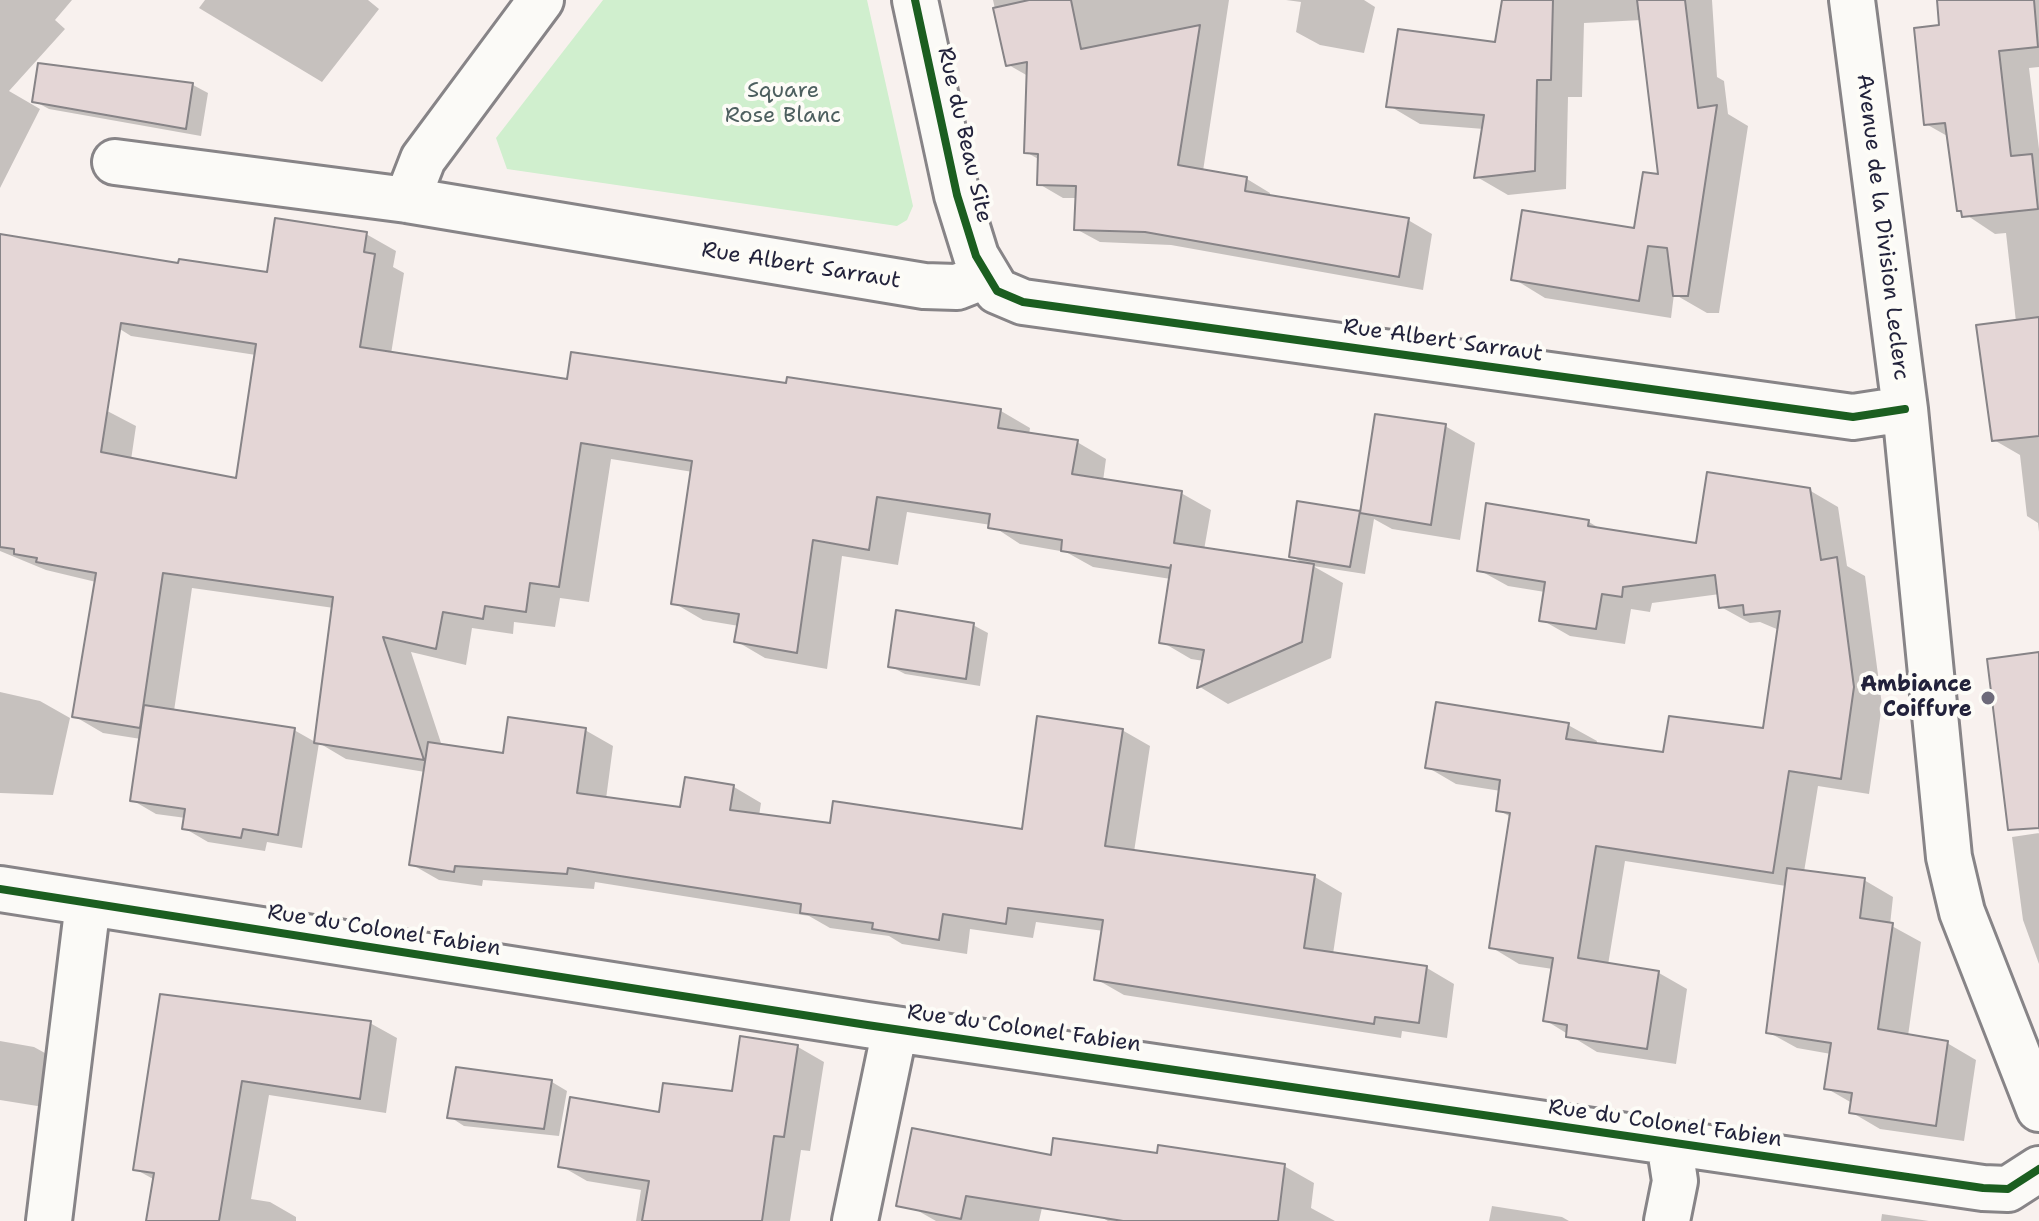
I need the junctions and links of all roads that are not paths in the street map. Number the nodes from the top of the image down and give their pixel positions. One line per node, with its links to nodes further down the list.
1 (541, 0): 5 (street)
2 (915, 0): 6 (street, Rue du Beau Site)
3 (1852, 0): 7 (street, Avenue de la Division Leclerc)
4 (115, 162): 5 (street, Rue Albert Sarraut)
5 (407, 200): 6 (street, Rue Albert Sarraut)
6 (985, 276): 7 (street, Rue Albert Sarraut)
7 (1905, 409): 11 (street, Avenue de la Division Leclerc)
8 (0, 889): 9 (street, Rue du Colonel Fabien)
9 (88, 903): 10 (street, Rue du Colonel Fabien); 14 (street)
10 (895, 1029): 12 (street, Rue du Colonel Fabien); 15 (street)
11 (2039, 1109)
12 (1669, 1142): 13 (street, Rue du Colonel Fabien); 16 (street)
13 (2039, 1169)
14 (49, 1221)
15 (855, 1221)
16 (1667, 1221)

